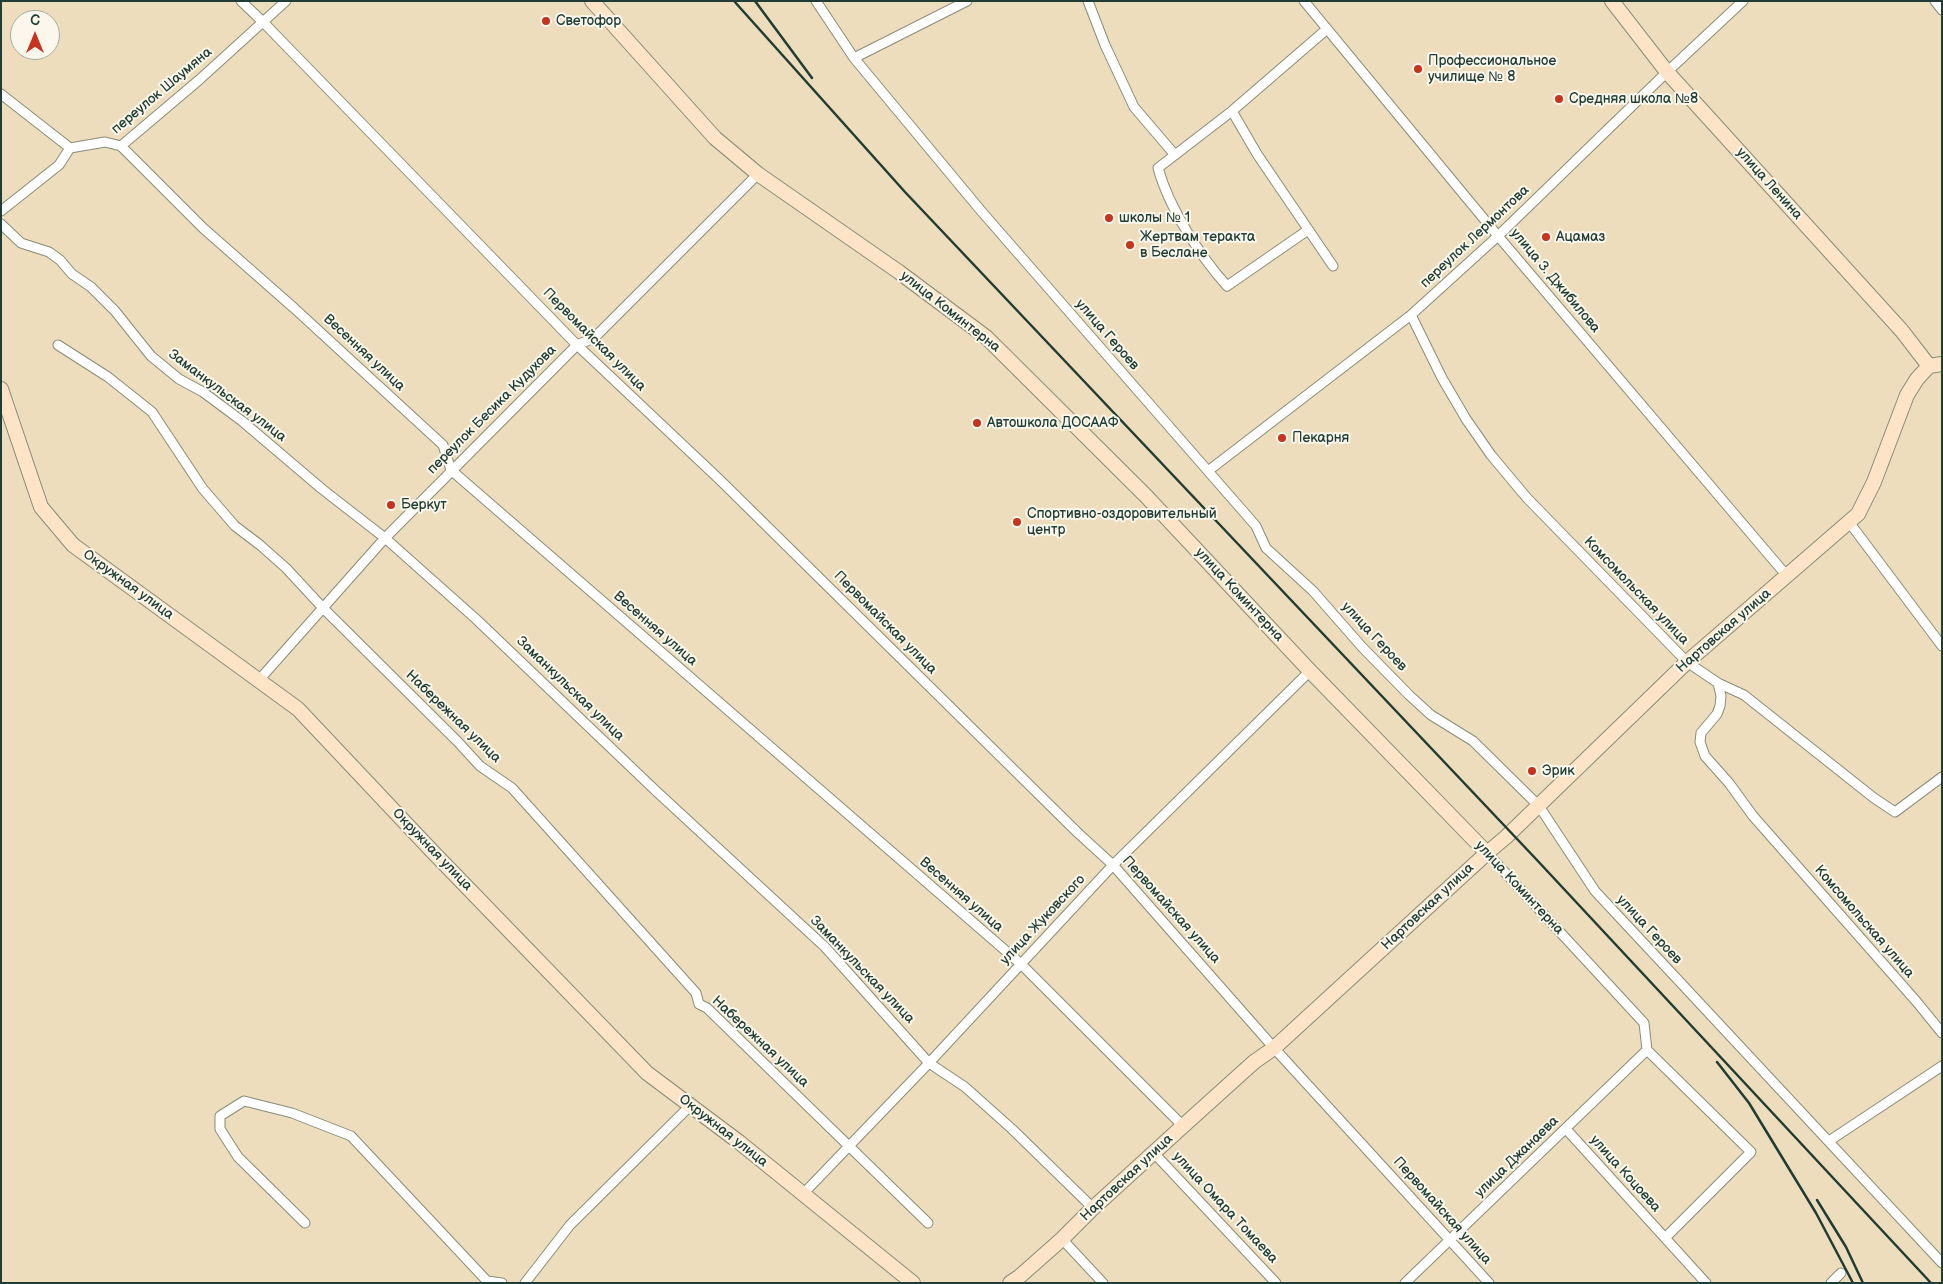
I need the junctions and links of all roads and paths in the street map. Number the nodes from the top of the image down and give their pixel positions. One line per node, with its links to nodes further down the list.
1 (241, 1): 12 (street, Первомайская улица)
2 (286, 1): 12 (street, переулок Шаумяна)
3 (592, 1): 21 (street, улица Коминтерна)
4 (816, 1): 14 (street, улица Героев)
5 (966, 1): 14 (street)
6 (1088, 1): 20 (street)
7 (1304, 1): 13 (street, улица З. Джибилова)
8 (1612, 1): 15 (street, улица Ленина)
9 (1743, 1): 15 (street, переулок Лермонтова)
10 (1935, 1): 11 (street)
11 (1942, 10)
12 (264, 22): 18 (street, переулок Шаумяна); 29 (street, Первомайская улица)
13 (1327, 29): 17 (street); 25 (street, улица З. Джибилова)
14 (854, 58): 33 (street, улица Героев)
15 (1667, 72): 25 (street, переулок Лермонтова); 30 (street, улица Ленина)
16 (1, 94): 19 (street)
17 (1232, 111): 20 (street); 24 (street)
18 (121, 146): 19 (street, переулок Шаумяна); 32 (street, Весенняя улица)
19 (70, 148): 22 (street)
20 (1175, 155): 24 (street)
21 (758, 174): 29 (street, переулок Бесика Кудухова); 40 (street, улица Коминтерна)
22 (1, 211)
23 (1, 224): 35 (street, Заманкульская улица)
24 (1308, 230): 26 (street)
25 (1498, 236): 27 (street, переулок Лермонтова); 36 (street, улица З. Джибилова)
26 (1333, 266)
27 (1411, 315): 33 (street, переулок Лермонтова); 39 (street, Комсомольская улица)
28 (58, 345): 37 (street, Набережная улица)
29 (577, 345): 32 (street, переулок Бесика Кудухова); 46 (street, Первомайская улица)
30 (1935, 365): 34 (street, Нартовская улица)
31 (1, 389): 41 (street, Окружная улица)
32 (451, 470): 35 (street, переулок Бесика Кудухова); 47 (street, Весенняя улица)
33 (1208, 471): 44 (street, улица Героев)
34 (1849, 522): 36 (street, Нартовская улица); 38 (street)
35 (385, 538): 37 (street, переулок Бесика Кудухова); 51 (street, Заманкульская улица)
36 (1787, 576): 39 (street, Нартовская улица)
37 (323, 608): 41 (street, переулок Бесика Кудухова); 57 (street, Набережная улица)
38 (1942, 646)
39 (1687, 662): 42 (street, Комсомольская улица); 44 (street, Нартовская улица)
40 (1310, 671): 45 (street, улица Коминтерна); 46 (street, улица Жуковского)
41 (259, 680): 53 (street, Окружная улица)
42 (1718, 683): 43 (street); 48 (street, Комсомольская улица)
43 (1942, 777)
44 (1539, 806): 45 (street, Нартовская улица); 56 (street, улица Героев)
45 (1486, 853): 49 (street, Нартовская улица); 50 (street, улица Коминтерна)
46 (1114, 865): 47 (street, улица Жуковского); 49 (street, Первомайская улица)
47 (1021, 964): 51 (street, улица Жуковского); 54 (street, Весенняя улица)
48 (1942, 1033)
49 (1274, 1048): 54 (street, Нартовская улица); 65 (street, Первомайская улица)
50 (1647, 1050): 55 (street, улица Джанаева); 63 (street)
51 (929, 1063): 57 (street, улица Жуковского); 60 (street, Заманкульская улица)
52 (1942, 1066): 56 (street)
53 (691, 1105): 59 (street, Окружная улица); 70 (street)
54 (1182, 1126): 58 (street, Нартовская улица)
55 (1566, 1129): 63 (street, улица Коцоева); 65 (street, улица Джанаева)
56 (1829, 1141): 66 (street, улица Героев)
57 (849, 1146): 59 (street, улица Жуковского); 62 (street, Набережная улица)
58 (1153, 1152): 60 (street, Нартовская улица); 73 (street, улица Омара Томаева)
59 (803, 1194): 71 (street, Окружная улица)
60 (1093, 1208): 64 (street, Нартовская улица)
61 (305, 1223): 69 (street)
62 (928, 1223)
63 (1665, 1238): 76 (street, улица Коцоева)
64 (1062, 1240): 68 (street, Нартовская улица); 72 (street)
65 (1450, 1240): 74 (street, улица Джанаева); 75 (street, Первомайская улица)
66 (1942, 1263)
67 (1841, 1273): 77 (street)
68 (1018, 1281)
69 (502, 1283)
70 (525, 1283)
71 (913, 1283)
72 (1103, 1283)
73 (1276, 1283)
74 (1405, 1283)
75 (1488, 1283)
76 (1706, 1283)
77 (1831, 1283)

